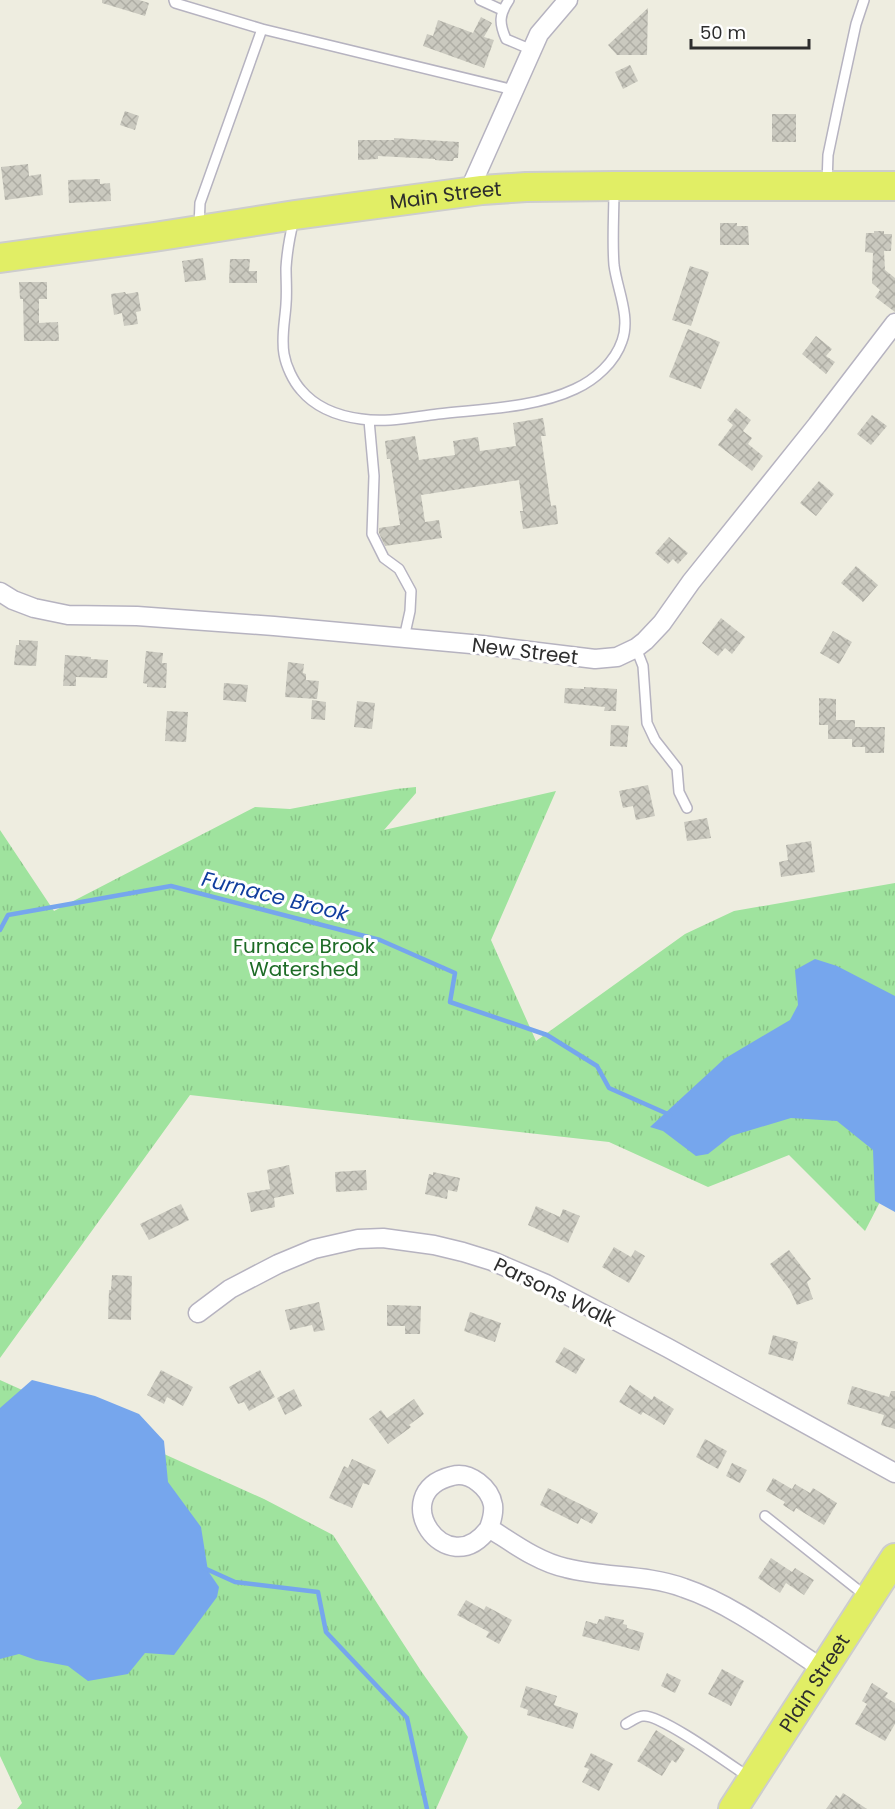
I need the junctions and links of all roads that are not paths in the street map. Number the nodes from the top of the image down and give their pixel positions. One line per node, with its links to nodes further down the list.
1 (174, 0): 7 (lane)
2 (480, 0): 6 (lane)
3 (509, 0): 6 (lane)
4 (864, 0): 11 (lane)
5 (562, 2): 8 (street)
6 (502, 10): 8 (lane)
7 (262, 29): 9 (lane); 15 (lane)
8 (532, 50): 9 (street)
9 (514, 90): 13 (street)
10 (614, 186): 11 (main road, Main Street); 13 (main road, Main Street); 18 (lane)
11 (827, 186): 12 (main road, Main Street)
12 (895, 186)
13 (469, 191): 14 (main road, Main Street)
14 (295, 215): 15 (main road, Main Street); 18 (lane)
15 (198, 230): 16 (main road, Main Street)
16 (0, 258)
17 (895, 323): 21 (street, New Street)
18 (369, 420): 20 (lane)
19 (0, 592): 20 (street, New Street)
20 (404, 638): 21 (street, New Street)
21 (636, 648): 22 (lane)
22 (687, 808)
23 (198, 1313): 24 (street, Parsons Walk)
24 (895, 1473)
25 (765, 1516): 28 (lane)
26 (489, 1528): 29 (street)
27 (895, 1558): 28 (main road, Plain Street)
28 (869, 1599): 29 (main road, Plain Street)
29 (823, 1669): 31 (main road, Plain Street)
30 (626, 1724): 31 (lane)
31 (752, 1780): 32 (main road, Plain Street)
32 (733, 1809)

